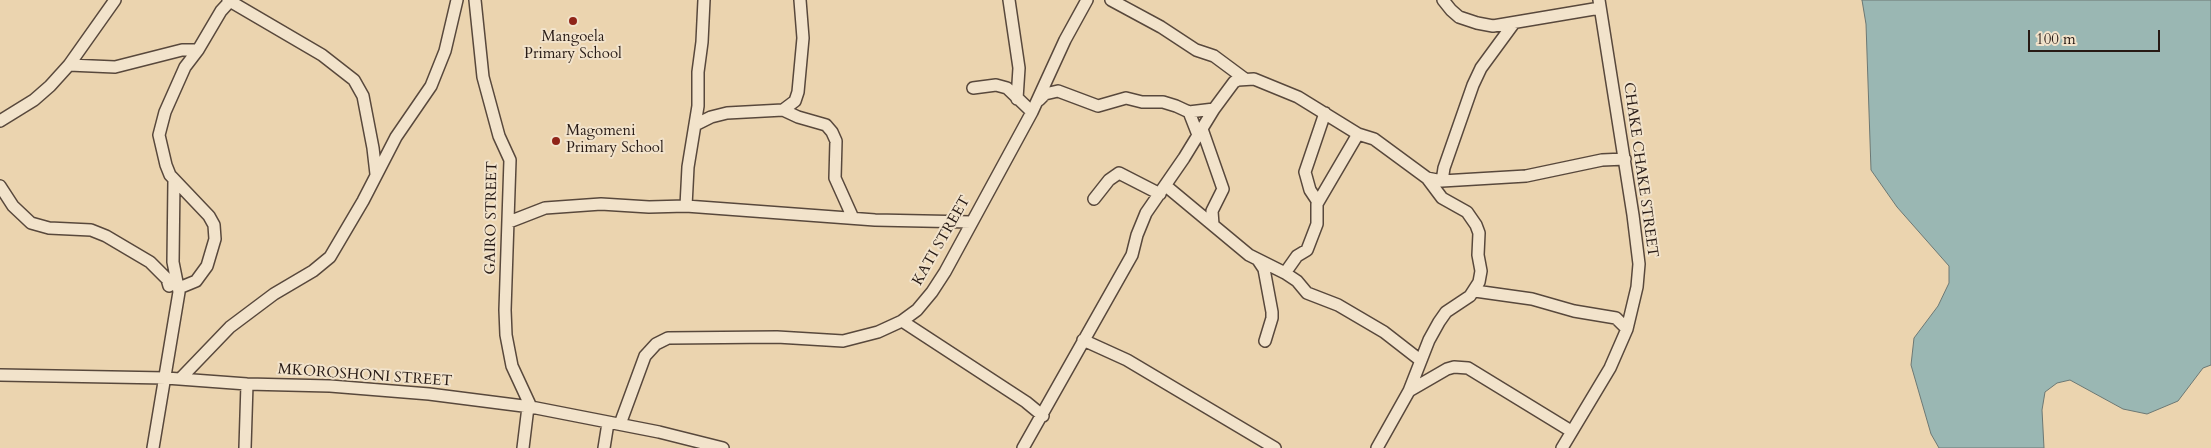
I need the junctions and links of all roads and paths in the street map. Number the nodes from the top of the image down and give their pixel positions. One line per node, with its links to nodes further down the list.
1 (114, 0): 14 (street)
2 (230, 0): 13 (street); 29 (street)
3 (457, 0): 29 (street)
4 (475, 0): 39 (street, GAIRO STREET)
5 (704, 0): 25 (street)
6 (800, 0): 20 (street)
7 (1009, 0): 17 (street)
8 (1087, 0): 18 (street, KATI STREET)
9 (1112, 0): 15 (street)
10 (1443, 0): 12 (street)
11 (1600, 4): 12 (street); 28 (street, CHAKE CHAKE STREET)
12 (1514, 23): 32 (street)
13 (198, 50): 14 (street); 31 (street)
14 (69, 66): 24 (street)
15 (1245, 79): 19 (street); 23 (street)
16 (973, 88): 17 (street)
17 (1017, 98): 21 (street)
18 (1037, 101): 21 (street, KATI STREET); 22 (street)
19 (1214, 109): 22 (street); 26 (street)
20 (784, 110): 25 (street); 38 (street)
21 (1032, 112): 40 (street, KATI STREET)
22 (1189, 112): 26 (street)
23 (1325, 113): 27 (street); 36 (street)
24 (0, 121)
25 (696, 125): 37 (street)
26 (1200, 132): 34 (street); 41 (street)
27 (1358, 134): 30 (street); 36 (street)
28 (1625, 159): 32 (street); 47 (street, CHAKE CHAKE STREET)
29 (376, 174): 53 (street)
30 (1427, 178): 32 (street); 45 (street)
31 (174, 180): 44 (street); 44 (street)
32 (1442, 181)
33 (0, 186): 44 (street)
34 (1163, 190): 35 (street); 41 (street); 48 (street)
35 (1094, 199)
36 (1318, 202): 43 (street)
37 (686, 206): 38 (street); 39 (street)
38 (853, 218): 40 (street)
39 (509, 222): 56 (street, GAIRO STREET)
40 (971, 222): 46 (street, KATI STREET)
41 (1213, 225): 42 (street)
42 (1258, 260): 43 (street); 49 (street)
43 (1285, 273): 50 (street)
44 (174, 287): 52 (street)
45 (1475, 291): 47 (street); 50 (street)
46 (902, 320): 57 (street); 59 (street, KATI STREET)
47 (1627, 329): 60 (street, CHAKE CHAKE STREET)
48 (1084, 340): 57 (street); 67 (street)
49 (1265, 341)
50 (1420, 360): 55 (street)
51 (0, 374): 52 (street, MKOROSHONI STREET)
52 (166, 378): 53 (street, MKOROSHONI STREET); 61 (street)
53 (180, 380): 54 (street, MKOROSHONI STREET)
54 (247, 384): 56 (street, MKOROSHONI STREET); 62 (street)
55 (1409, 391): 60 (street); 68 (street)
56 (529, 407): 58 (street, MKOROSHONI STREET); 63 (street)
57 (1043, 416): 66 (street)
58 (608, 422): 59 (street, MKOROSHONI STREET); 64 (street)
59 (620, 424): 65 (street, MKOROSHONI STREET)
60 (1571, 431): 69 (street, CHAKE CHAKE STREET)
61 (153, 448)
62 (245, 448)
63 (523, 448)
64 (604, 448)
65 (723, 448)
66 (1023, 448)
67 (1275, 448)
68 (1377, 448)
69 (1562, 448)

